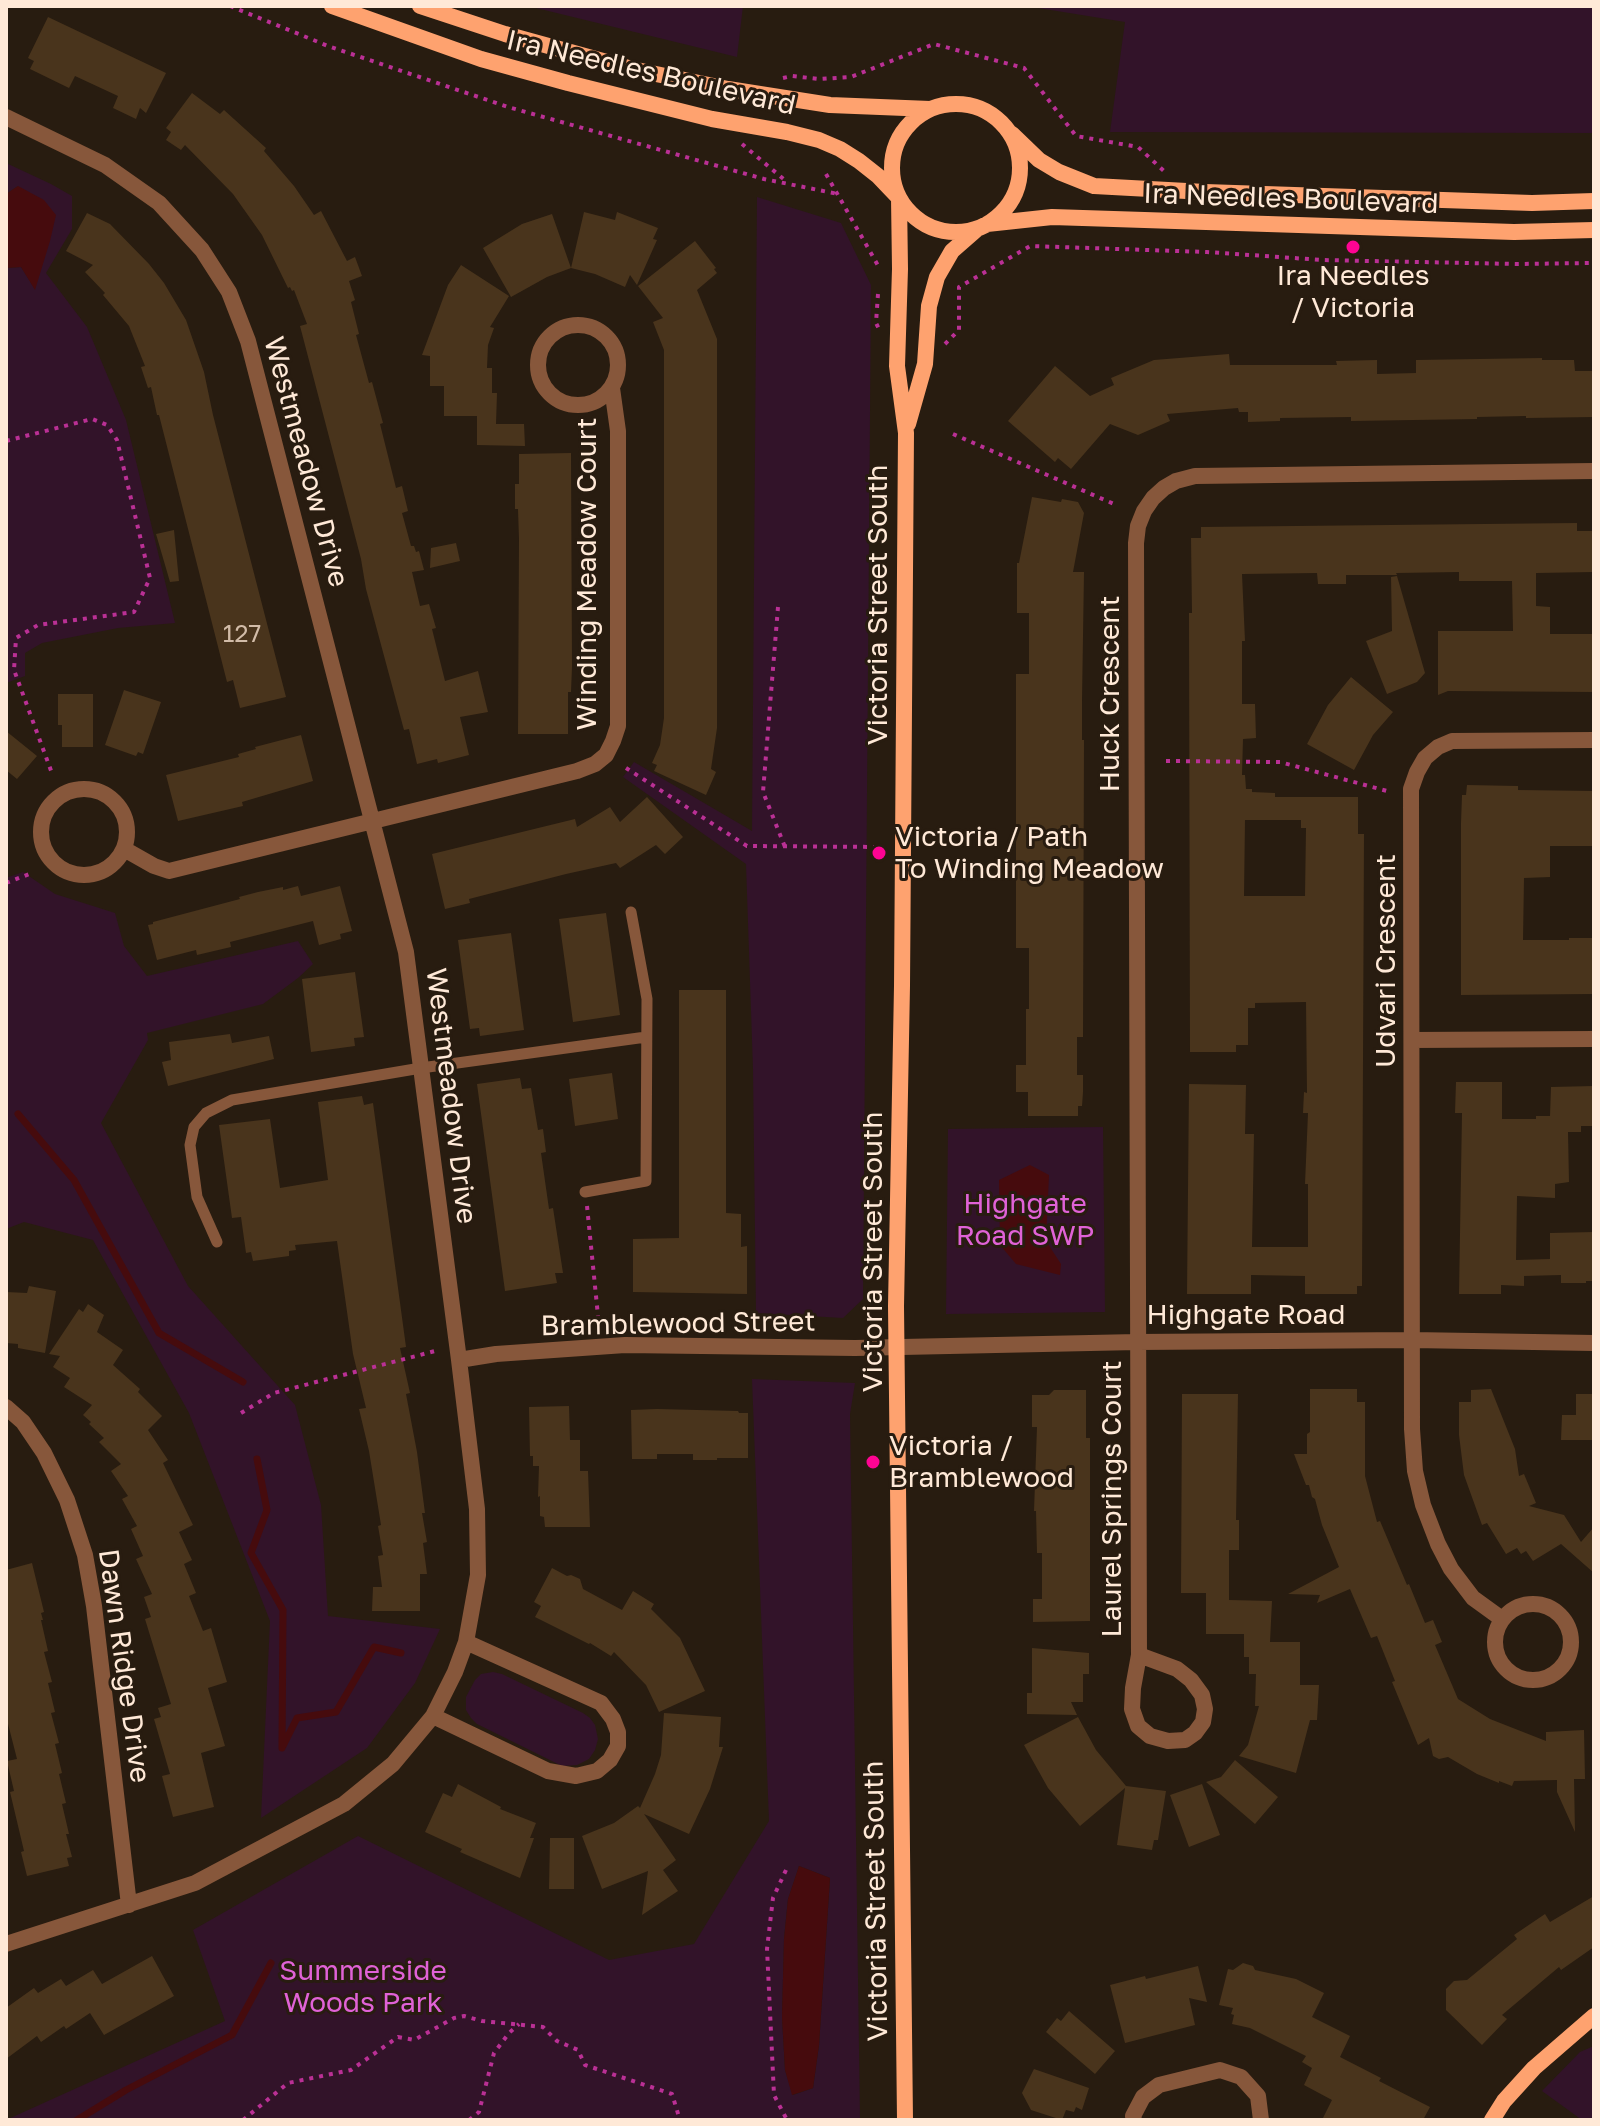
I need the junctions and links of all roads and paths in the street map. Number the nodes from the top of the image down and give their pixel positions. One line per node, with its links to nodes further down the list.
1 (230, 6): 11 (path)
2 (332, 6): 7 (main road, Ira Needles Boulevard)
3 (420, 6): 5 (main road, Ira Needles Boulevard)
4 (792, 76): 9 (path)
5 (930, 109): 8 (main road); 13 (main road)
6 (6, 117): 34 (street, Westmeadow Drive)
7 (712, 119): 11 (path); 13 (main road, Ira Needles Boulevard)
8 (1012, 134): 14 (main road, Ira Needles Boulevard); 15 (main road)
9 (1138, 147)
10 (826, 174): 12 (path)
11 (789, 184): 12 (path)
12 (838, 194): 18 (path)
13 (899, 198): 15 (main road); 23 (main road, Victoria Street South)
14 (1594, 201)
15 (983, 226): 16 (main road, Ira Needles Boulevard); 23 (main road, Victoria Street South)
16 (1594, 230)
17 (1594, 263): 21 (path)
18 (880, 270)
19 (879, 283): 20 (path)
20 (876, 323)
21 (959, 330)
22 (612, 388): 22 (street, Winding Meadow Court); 34 (street, Winding Meadow Court)
23 (906, 433): 36 (main road, Victoria Street South)
24 (953, 434): 27 (path)
25 (6, 441): 32 (path)
26 (1594, 471): 49 (street, Huck Crescent)
27 (1114, 504)
28 (778, 607): 35 (path)
29 (1594, 740): 43 (street, Udvari Crescent)
30 (1166, 761): 33 (path)
31 (626, 768): 35 (path)
32 (53, 776)
33 (1387, 791)
34 (372, 821): 37 (street, Winding Meadow Court); 44 (street, Westmeadow Drive)
35 (785, 847): 36 (path)
36 (902, 847): 51 (main road, Victoria Street South)
37 (124, 849): 37 (street)
38 (32, 873): 39 (path)
39 (6, 883)
40 (631, 912): 41 (lane)
41 (646, 1037): 44 (lane); 45 (lane)
42 (1594, 1039): 43 (street)
43 (1412, 1040): 48 (street, Udvari Crescent)
44 (421, 1068): 46 (lane); 53 (street, Westmeadow Drive)
45 (585, 1192): 47 (path)
46 (217, 1242)
47 (598, 1316)
48 (1412, 1340): 49 (street, Highgate Road); 50 (street, Highgate Road); 56 (street, Udvari Crescent)
49 (1137, 1342): 51 (street, Highgate Road); 58 (street, Laurel Springs Court)
50 (1594, 1343)
51 (898, 1346): 53 (street, Bramblewood Street); 69 (main road, Victoria Street South)
52 (445, 1348): 55 (path)
53 (459, 1360): 57 (street, Westmeadow Drive)
54 (6, 1407): 61 (street, Dawn Ridge Drive)
55 (241, 1413)
56 (1502, 1619): 56 (street)
57 (466, 1642): 59 (street, Westmeadow Drive); 59 (street)
58 (1139, 1655): 58 (street, Laurel Springs Court)
59 (433, 1716): 61 (street, Westmeadow Drive)
60 (786, 1870): 68 (path)
61 (129, 1905): 62 (street, Westmeadow Drive)
62 (6, 1944)
63 (1594, 2016): 72 (main road)
64 (519, 2024): 65 (path); 66 (path); 67 (path)
65 (243, 2120)
66 (469, 2120)
67 (680, 2120)
68 (787, 2120)
69 (905, 2120)
70 (1134, 2120): 71 (street)
71 (1261, 2120)
72 (1492, 2120)

